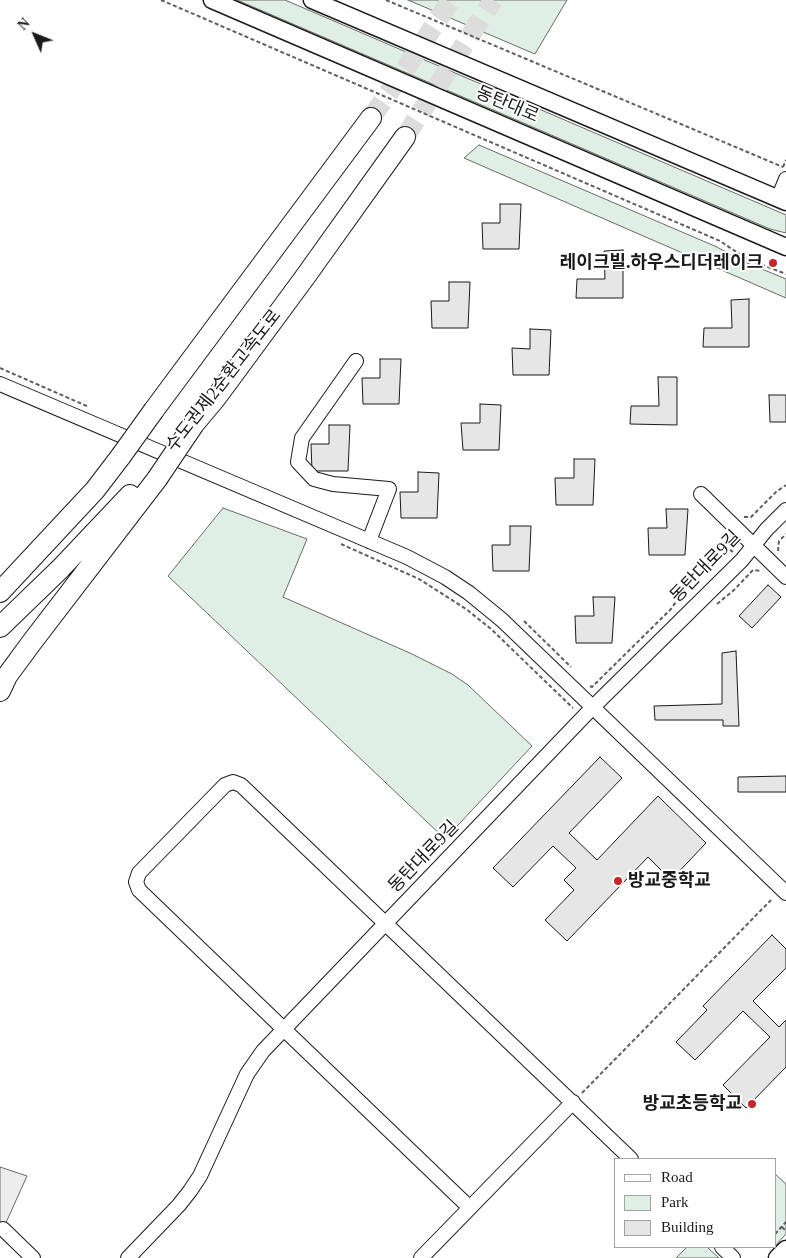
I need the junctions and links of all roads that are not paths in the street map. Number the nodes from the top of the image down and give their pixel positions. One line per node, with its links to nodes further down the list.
1 (212, 0): 7 (main road, 동탄대로)
2 (312, 0): 6 (main road, 동탄대로)
3 (371, 118): 16 (highway, 수도권제2순환고속도로, bridge)
4 (405, 137): 10 (highway, 수도권제2순환고속도로, bridge)
5 (786, 179): 6 (street)
6 (782, 200)
7 (786, 248)
8 (356, 361): 13 (street)
9 (0, 384): 13 (street)
10 (153, 476): 17 (highway); 18 (highway)
11 (701, 494): 14 (street)
12 (786, 510): 14 (street, 동탄대로9길)
13 (369, 541): 19 (street)
14 (754, 546): 15 (street); 19 (street, 동탄대로9길)
15 (786, 577)
16 (0, 592)
17 (0, 627)
18 (0, 691)
19 (593, 707): 20 (street); 21 (street, 동탄대로9길)
20 (786, 893)
21 (386, 924): 22 (street, 동탄대로9길); 22 (street); 23 (street)
22 (284, 1030): 25 (street); 30 (street, 동탄대로9길)
23 (573, 1102): 24 (street); 25 (street)
24 (630, 1158)
25 (470, 1208): 31 (street)
26 (3, 1229): 29 (street)
27 (723, 1248): 32 (street)
28 (786, 1249): 33 (main road)
29 (33, 1258)
30 (128, 1258)
31 (421, 1258)
32 (733, 1258)
33 (777, 1258)

